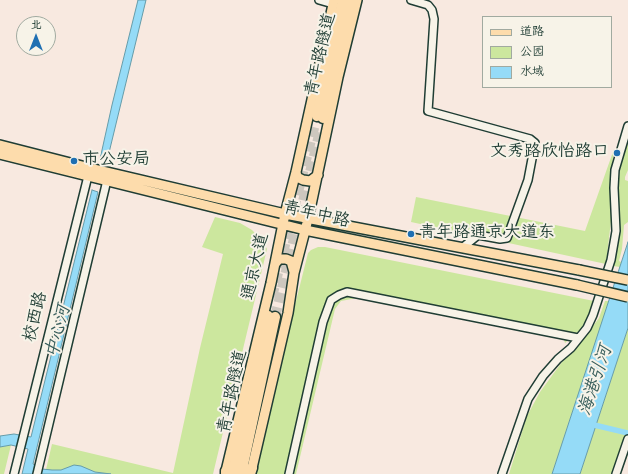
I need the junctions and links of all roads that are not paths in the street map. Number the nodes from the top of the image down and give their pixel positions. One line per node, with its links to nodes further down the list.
1 (318, 0): 6 (street)
2 (343, 0): 3 (highway, 青年路隧道)
3 (351, 0)
4 (357, 0): 12 (main road)
5 (411, 0): 18 (street)
6 (333, 2): 11 (main road, 通京大道)
7 (628, 126): 23 (street)
8 (0, 145): 10 (main road, 青年中路)
9 (0, 154): 10 (main road, 青年中路)
10 (89, 172): 13 (main road, 青年中路); 27 (street, 校西路)
11 (296, 172): 12 (main road); 14 (main road, 通京大道)
12 (318, 175): 15 (main road)
13 (108, 176): 14 (main road, 青年中路); 16 (main road, 青年中路); 28 (street)
14 (285, 214): 15 (main road, 青年中路); 16 (main road, 通京大道)
15 (308, 219): 17 (main road); 18 (main road, 青年中路)
16 (282, 225): 17 (main road, 青年中路); 19 (main road, 通京大道)
17 (305, 230): 20 (main road); 22 (main road, 青年中路, bridge)
18 (462, 248): 21 (main road, 青年中路, bridge)
19 (275, 264): 20 (main road); 26 (main road, 通京大道)
20 (294, 273): 25 (main road)
21 (628, 280)
22 (628, 297)
23 (578, 338): 30 (street); 31 (street)
24 (628, 439): 32 (street)
25 (251, 472)
26 (227, 473): 29 (highway, 青年路隧道)
27 (14, 474)
28 (37, 474)
29 (241, 474)
30 (289, 474)
31 (502, 474)
32 (616, 474)

